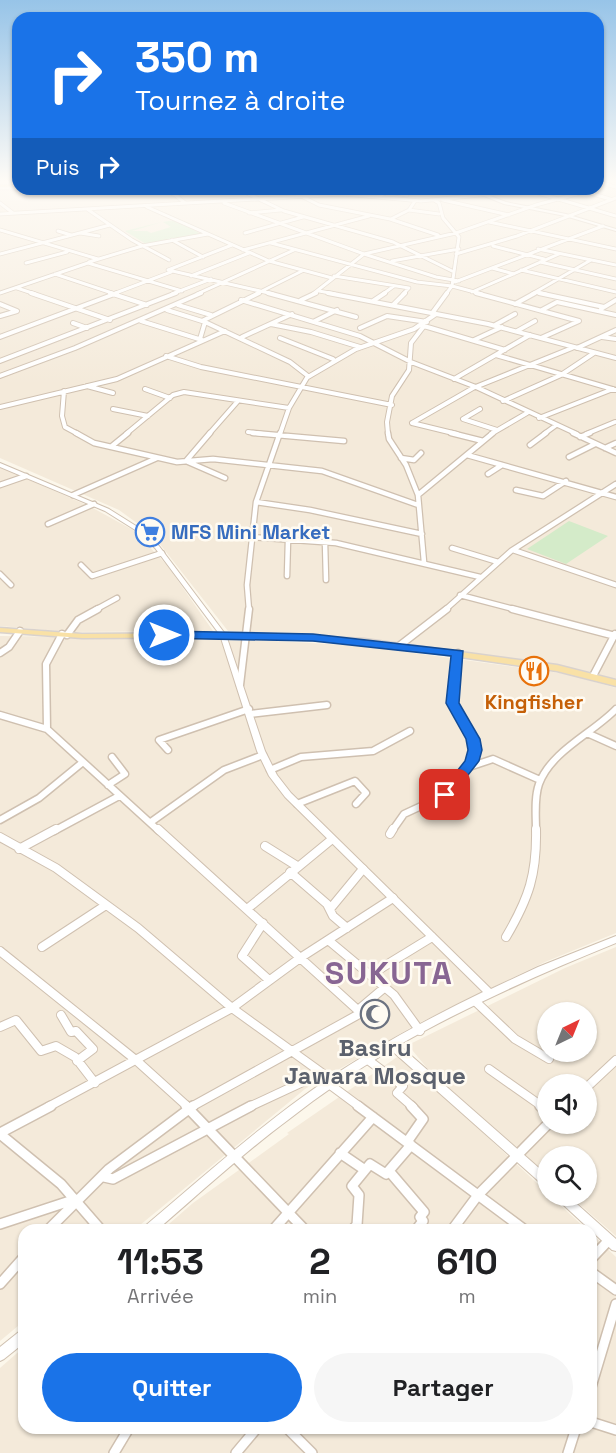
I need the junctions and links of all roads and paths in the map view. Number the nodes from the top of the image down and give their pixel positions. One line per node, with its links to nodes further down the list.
1 (459, 249): 23 (street)
2 (16, 250): 20 (street)
3 (64, 250): 18 (street)
4 (129, 250): 27 (street)
5 (149, 250): 29 (street)
6 (189, 250): 26 (street)
7 (220, 250): 26 (street)
8 (243, 250): 19 (street)
9 (295, 250): 32 (street); 37 (street)
10 (352, 250): 21 (street)
11 (379, 250): 21 (street)
12 (412, 250): 22 (street)
13 (453, 250): 22 (street)
14 (475, 250): 23 (street)
15 (509, 250): 24 (street)
16 (535, 250): 24 (street)
17 (541, 250): 25 (street)
18 (68, 251): 27 (street); 35 (street)
19 (249, 253): 32 (street); 48 (street)
20 (0, 254)
21 (364, 254): 33 (street); 37 (street)
22 (421, 254): 33 (street); 44 (street)
23 (456, 254): 44 (street)
24 (526, 254): 28 (street); 40 (street)
25 (559, 254): 28 (street); 30 (street)
26 (202, 257): 45 (street)
27 (99, 259): 36 (street)
28 (546, 259): 34 (street)
29 (169, 260)
30 (591, 260): 38 (street); 42 (street)
31 (616, 260): 38 (street)
32 (269, 261): 43 (street); 54 (street)
33 (390, 262): 55 (street)
34 (539, 262): 41 (street); 42 (street)
35 (26, 263)
36 (88, 263): 46 (street); 53 (street)
37 (348, 264): 49 (street); 55 (street)
38 (609, 264): 39 (street)
39 (616, 265)
40 (492, 268): 47 (street); 55 (street)
41 (521, 270): 47 (street); 50 (street)
42 (572, 270): 50 (street); 52 (street)
43 (302, 271): 49 (street); 59 (street)
44 (452, 271): 55 (street)
45 (172, 272): 48 (street); 53 (street)
46 (55, 274): 57 (street); 67 (street)
47 (514, 274): 62 (street)
48 (191, 276): 51 (street)
49 (333, 277): 56 (street); 61 (street)
50 (556, 278): 58 (street); 63 (street)
51 (212, 279): 54 (street); 60 (street)
52 (616, 279)
53 (149, 281): 60 (street); 67 (street)
54 (225, 281): 59 (street); 76 (street)
55 (452, 283): 62 (street); 83 (street)
56 (394, 286): 71 (street); 73 (street)
57 (17, 288): 65 (street); 79 (street)
58 (597, 288): 64 (street); 66 (street)
59 (261, 290): 68 (street); 69 (street)
60 (182, 291): 75 (street)
61 (319, 291): 69 (street); 71 (street)
62 (471, 292): 74 (street)
63 (536, 292): 74 (street); 78 (street)
64 (616, 292)
65 (0, 293)
66 (588, 293)
67 (115, 294): 75 (street); 79 (street)
68 (241, 300): 85 (street); 87 (street)
69 (301, 300): 81 (street)
70 (616, 300): 78 (street)
71 (373, 301): 73 (street)
72 (0, 304): 89 (street)
73 (393, 304): 77 (street)
74 (515, 304): 82 (street)
75 (148, 305): 92 (street)
76 (177, 305): 80 (street); 87 (street)
77 (407, 307): 83 (street); 91 (street)
78 (604, 307): 84 (street)
79 (76, 308): 92 (street); 108 (street)
80 (167, 310): 93 (street); 94 (street)
81 (337, 310): 90 (street); 95 (street)
82 (542, 310): 84 (street); 112 (street)
83 (433, 312): 99 (street); 100 (street)
84 (596, 312): 88 (street)
85 (292, 314): 95 (street); 98 (street)
86 (515, 314): 100 (street)
87 (212, 315): 94 (street)
88 (616, 315)
89 (0, 316)
90 (356, 316)
91 (387, 316): 99 (street); 103 (street)
92 (110, 320): 102 (street)
93 (141, 321): 114 (street); 129 (street)
94 (203, 321): 104 (street); 114 (street)
95 (315, 321): 116 (street)
96 (535, 321): 106 (street)
97 (73, 323): 102 (street)
98 (270, 324): 109 (street); 117 (street)
99 (425, 324): 115 (street); 116 (street); 126 (street)
100 (494, 326): 101 (street)
101 (502, 327): 106 (street); 115 (street)
102 (87, 328): 125 (street)
103 (360, 328)
104 (226, 330): 109 (street); 114 (street)
105 (616, 330): 110 (street)
106 (517, 331): 107 (street)
107 (530, 335): 112 (street); 119 (street)
108 (0, 337)
109 (242, 337): 130 (street)
110 (601, 337): 113 (street); 118 (street)
111 (280, 338): 124 (street)
112 (541, 338): 118 (street)
113 (616, 339)
114 (201, 340): 122 (street)
115 (473, 341): 119 (street)
116 (372, 342): 117 (street); 126 (street)
117 (360, 347): 124 (street)
118 (575, 348): 120 (street); 127 (street)
119 (506, 350): 121 (street)
120 (594, 353): 123 (street); 128 (street)
121 (496, 355): 127 (street); 131 (street)
122 (166, 356): 132 (street); 133 (street)
123 (616, 358)
124 (333, 359): 130 (street)
125 (0, 361)
126 (411, 362): 131 (street); 142 (street)
127 (531, 366): 128 (street); 134 (street)
128 (561, 375): 135 (street); 141 (street)
129 (0, 376)
130 (307, 377): 132 (street)
131 (454, 379): 134 (street)
132 (301, 385): 142 (street); 144 (street)
133 (85, 386): 137 (street); 138 (street)
134 (476, 387): 141 (street); 157 (street)
135 (615, 388): 149 (street)
136 (145, 389): 139 (street)
137 (64, 391): 143 (street); 161 (street)
138 (113, 393)
139 (170, 398): 140 (street); 148 (street)
140 (238, 401): 144 (street); 169 (street)
141 (503, 401): 147 (street)
142 (392, 405): 168 (street)
143 (0, 407)
144 (289, 408): 155 (street)
145 (113, 409): 148 (street)
146 (480, 409): 152 (street)
147 (527, 413): 149 (street); 152 (street)
148 (148, 416): 161 (street)
149 (539, 418): 151 (street)
150 (615, 422): 154 (street)
151 (555, 426): 154 (street); 160 (street)
152 (497, 430): 157 (street)
153 (248, 432): 155 (street)
154 (580, 437): 159 (street)
155 (278, 438): 156 (street); 170 (street)
156 (344, 441)
157 (483, 441): 165 (street)
158 (616, 443): 162 (street)
159 (596, 444): 162 (street); 167 (street)
160 (530, 445)
161 (112, 446): 166 (street)
162 (605, 448): 164 (street)
163 (421, 453): 168 (street)
164 (616, 453)
165 (467, 454): 172 (street); 182 (street)
166 (158, 457): 169 (street); 181 (street)
167 (569, 457)
168 (401, 458): 182 (street)
169 (186, 461): 170 (street); 175 (street)
170 (268, 464): 184 (street); 186 (street)
171 (0, 465): 174 (street)
172 (502, 465): 173 (street); 176 (street)
173 (488, 474)
174 (26, 476): 178 (street); 181 (street)
175 (225, 478)
176 (566, 481): 179 (street); 180 (street)
177 (616, 484): 180 (street)
178 (0, 485)
179 (516, 490)
180 (603, 492): 183 (street); 193 (street)
181 (73, 495): 185 (street)
182 (418, 495): 186 (street)
183 (616, 497)
184 (256, 502): 188 (street); 189 (street)
185 (94, 504): 187 (street); 194 (street)
186 (418, 505): 188 (street)
187 (48, 524)
188 (422, 534): 195 (street)
189 (250, 537): 190 (street); 211 (street)
190 (288, 540): 191 (street); 199 (street)
191 (325, 542): 195 (street); 201 (street)
192 (452, 548): 196 (street)
193 (513, 550): 196 (street); 203 (street)
194 (162, 553): 197 (street); 210 (street)
195 (424, 562): 200 (street)
196 (498, 562): 200 (street)
197 (81, 565)
198 (0, 574): 202 (street)
199 (287, 576)
200 (480, 577): 204 (street)
201 (326, 580)
202 (11, 585)
203 (616, 585)
204 (460, 595): 209 (street); 212 (street)
205 (117, 598): 208 (street)
206 (0, 630): 207 (main road)
207 (20, 631): 208 (main road); 213 (street)
208 (65, 634): 210 (main road); 224 (street)
209 (615, 634): 215 (street)
210 (223, 635): 211 (main road); 217 (street)
211 (247, 635): 212 (main road); 217 (street)
212 (399, 646): 214 (main road)
213 (0, 653)
214 (458, 653): 215 (main road); 232 (street)
215 (593, 676): 216 (main road)
216 (616, 683)
217 (240, 685): 220 (street)
218 (327, 705): 220 (street)
219 (616, 709): 222 (street)
220 (249, 711): 228 (street); 229 (street)
221 (0, 715): 224 (street)
222 (608, 719): 223 (street); 226 (street)
223 (616, 722)
224 (46, 729): 231 (street)
225 (411, 731): 233 (street)
226 (587, 733): 227 (street); 234 (street)
227 (616, 746)
228 (168, 750)
229 (263, 755): 233 (street); 240 (street)
230 (112, 757): 235 (street)
231 (83, 762): 235 (street); 239 (street)
232 (466, 768): 234 (street); 241 (street)
233 (270, 770): 237 (street)
234 (540, 780): 256 (street)
235 (108, 785): 236 (street)
236 (119, 796): 240 (street); 245 (street)
237 (297, 804): 238 (street); 243 (street)
238 (356, 804)
239 (0, 820)
240 (151, 822): 251 (street)
241 (390, 834)
242 (0, 837): 245 (street)
243 (331, 840): 246 (street); 247 (street)
244 (265, 846): 246 (street)
245 (19, 849): 250 (street)
246 (297, 866): 248 (street)
247 (363, 869): 249 (street); 252 (street)
248 (290, 872): 251 (street); 252 (street)
249 (393, 898): 254 (street); 255 (street)
250 (106, 904): 259 (street); 267 (street)
251 (247, 909): 253 (street)
252 (330, 909): 254 (street)
253 (264, 923): 261 (street); 263 (street)
254 (347, 928): 258 (street)
255 (432, 937): 262 (street); 265 (street)
256 (506, 937)
257 (616, 939): 265 (street)
258 (328, 940): 261 (street); 262 (street)
259 (42, 947)
260 (0, 951): 278 (street)
261 (300, 958): 263 (street); 268 (street)
262 (370, 975): 264 (street)
263 (269, 980): 267 (street)
264 (384, 988): 268 (street); 271 (street)
265 (489, 993): 266 (street)
266 (475, 1001): 271 (street); 274 (street)
267 (232, 1008): 273 (street); 278 (street)
268 (357, 1010): 273 (street)
269 (61, 1015): 277 (street)
270 (0, 1027): 277 (street)
271 (420, 1031): 272 (street)
272 (392, 1046): 275 (street); 292 (street)
273 (291, 1050): 280 (street); 285 (street)
274 (537, 1052)
275 (368, 1060): 283 (street); 290 (street)
276 (616, 1060): 281 (street)
277 (76, 1061): 282 (street)
278 (137, 1061): 282 (street); 285 (street)
279 (489, 1068): 284 (street)
280 (322, 1073): 283 (street); 287 (street)
281 (597, 1078)
282 (95, 1083): 288 (street)
283 (329, 1084): 286 (street); 293 (street)
284 (537, 1103)
285 (189, 1108): 287 (street); 297 (street)
286 (373, 1117): 290 (street); 291 (street)
287 (208, 1128): 293 (street); 297 (street)
288 (1, 1130): 299 (street)
289 (537, 1134): 292 (street)
290 (409, 1144): 295 (street); 298 (street)
291 (340, 1153): 294 (street); 301 (street)
292 (516, 1154): 296 (street); 298 (street)
293 (234, 1159): 301 (street); 305 (street)
294 (365, 1170): 295 (street); 308 (street)
295 (389, 1171): 309 (street)
296 (537, 1173)
297 (104, 1177): 299 (street)
298 (478, 1195): 310 (street); 311 (street)
299 (76, 1199): 302 (street); 303 (street); 304 (street)
300 (572, 1206): 312 (street)
301 (288, 1212): 306 (street); 307 (street)
302 (0, 1224)
303 (53, 1224)
304 (96, 1224)
305 (155, 1224)
306 (278, 1224)
307 (299, 1224)
308 (357, 1224)
309 (421, 1224)
310 (456, 1224)
311 (517, 1224)
312 (592, 1224)
313 (597, 1229): 314 (street)
314 (613, 1243): 315 (street)
315 (597, 1255)
316 (18, 1264): 318 (street)
317 (597, 1276): 319 (street)
318 (0, 1284)
319 (616, 1290)
320 (616, 1304): 323 (street)
321 (18, 1340): 322 (street)
322 (0, 1355)
323 (597, 1367)
324 (597, 1424): 325 (street)
325 (616, 1430)
326 (125, 1434): 330 (street)
327 (252, 1434): 331 (street)
328 (293, 1434): 332 (street)
329 (574, 1434): 333 (street)
330 (114, 1453)
331 (236, 1453)
332 (312, 1453)
333 (568, 1453)

